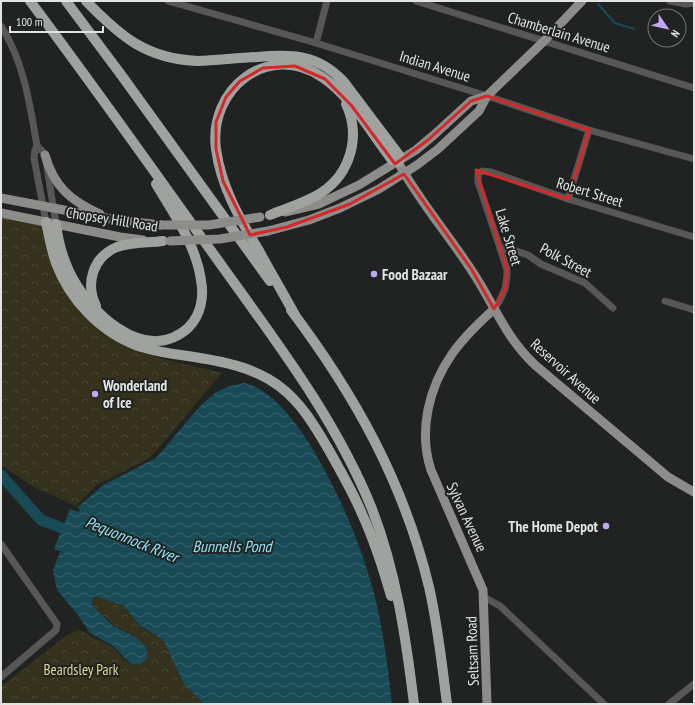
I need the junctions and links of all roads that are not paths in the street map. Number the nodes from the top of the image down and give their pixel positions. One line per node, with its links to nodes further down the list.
1 (30, 1): 18 (highway)
2 (66, 1): 42 (highway)
3 (86, 1): 23 (highway)
4 (168, 1): 14 (street, Indian Avenue)
5 (327, 1): 14 (street)
6 (416, 1): 13 (street, Chamberlain Avenue)
7 (582, 1): 13 (main road, Chopsey Hill Road)
8 (670, 1): 10 (street)
9 (694, 3): 10 (street)
10 (686, 4): 11 (street)
11 (694, 7)
12 (1, 26): 20 (street)
13 (544, 41): 16 (street, Chamberlain Avenue); 17 (main road, Chopsey Hill Road)
14 (316, 43): 17 (street, Indian Avenue)
15 (329, 82): 23 (highway); 31 (highway); 42 (highway)
16 (694, 88)
17 (487, 96): 19 (street, Indian Avenue); 23 (main road, Chopsey Hill Road); 25 (main road, Chopsey Hill Road)
18 (125, 130): 43 (highway); 47 (highway)
19 (589, 130): 22 (street, Indian Avenue); 27 (street)
20 (37, 146): 21 (street); 28 (street)
21 (45, 155): 29 (street); 32 (main road)
22 (694, 159)
23 (398, 162): 25 (main road, Reservoir Avenue); 31 (main road, Chopsey Hill Road)
24 (480, 172): 27 (street, Robert Street); 37 (street, Lake Street)
25 (404, 174): 36 (main road, Chopsey Hill Road, bridge); 40 (main road, Reservoir Avenue)
26 (1, 198): 28 (main road, Chopsey Hill Road)
27 (568, 199): 35 (street, Robert Street)
28 (42, 206): 29 (main road, Chopsey Hill Road); 33 (street)
29 (54, 208): 32 (main road, Chopsey Hill Road); 34 (street)
30 (1, 213): 33 (main road, Chopsey Hill Road)
31 (265, 216): 32 (main road, Chopsey Hill Road, bridge)
32 (116, 220)
33 (46, 222): 34 (main road, Chopsey Hill Road); 47 (highway)
34 (56, 224): 36 (main road, Chopsey Hill Road); 43 (highway)
35 (694, 237)
36 (167, 241): 43 (highway)
37 (500, 248): 39 (street, Polk Street); 40 (street, Lake Street)
38 (665, 301): 41 (street)
39 (613, 308)
40 (494, 309): 44 (main road, Reservoir Avenue); 46 (main road, Sylvan Avenue)
41 (694, 310)
42 (295, 315): 51 (highway)
43 (110, 323)
44 (694, 492)
45 (1, 544): 48 (street)
46 (484, 597): 52 (main road, Seltsam Road); 53 (street)
47 (406, 644): 50 (highway)
48 (1, 677)
49 (694, 684): 54 (street)
50 (414, 704)
51 (446, 704)
52 (487, 704)
53 (604, 704)
54 (669, 704)

